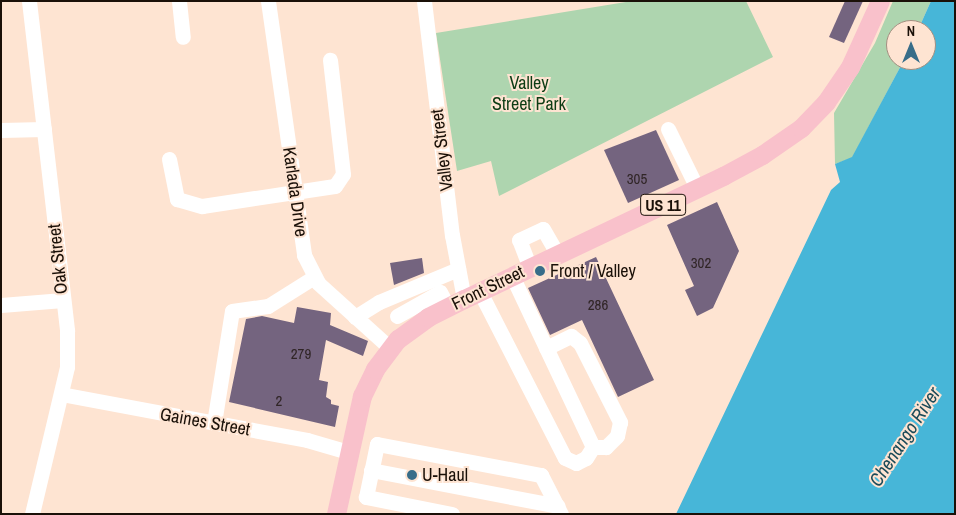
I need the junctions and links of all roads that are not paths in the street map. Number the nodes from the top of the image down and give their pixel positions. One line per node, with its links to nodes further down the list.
1 (29, 1): 8 (street, Oak Street)
2 (179, 1): 6 (street)
3 (268, 1): 13 (street, Karlada Drive)
4 (424, 1): 16 (street, Valley Street)
5 (880, 1): 12 (main road, Front Street / US 11)
6 (183, 37)
7 (330, 60): 13 (street)
8 (44, 129): 10 (street); 20 (street, Oak Street)
9 (668, 129): 12 (street)
10 (1, 130)
11 (168, 159): 13 (street)
12 (697, 188): 14 (main road, Front Street / US 11)
13 (295, 194): 18 (street, Karlada Drive)
14 (558, 255): 15 (main road, Front Street / US 11); 15 (street)
15 (530, 268): 17 (main road, Front Street / US 11)
16 (458, 269): 19 (street, Valley Street); 19 (street)
17 (512, 276): 19 (main road, Front Street / US 11); 27 (street)
18 (314, 277): 24 (street, Karlada Drive); 29 (street)
19 (453, 294): 21 (street); 23 (street); 25 (main road, Front Street / US 11); 30 (street, Valley Street)
20 (63, 300): 22 (street); 28 (street, Oak Street)
21 (379, 302): 23 (street); 24 (street)
22 (1, 305)
23 (397, 316): 25 (street)
24 (356, 317): 26 (street, Karlada Drive)
25 (412, 328): 26 (main road, Front Street / US 11)
26 (390, 348): 31 (main road, Front Street / US 11)
27 (546, 348): 30 (street); 30 (street)
28 (61, 394): 29 (street, Gaines Street); 34 (street, Oak Street)
29 (214, 423): 31 (street, Gaines Street)
30 (593, 447)
31 (348, 452): 35 (main road, Front Street / US 11)
32 (371, 470): 33 (street); 33 (street); 36 (street)
33 (560, 510)
34 (32, 514)
35 (336, 514)
36 (452, 514)

